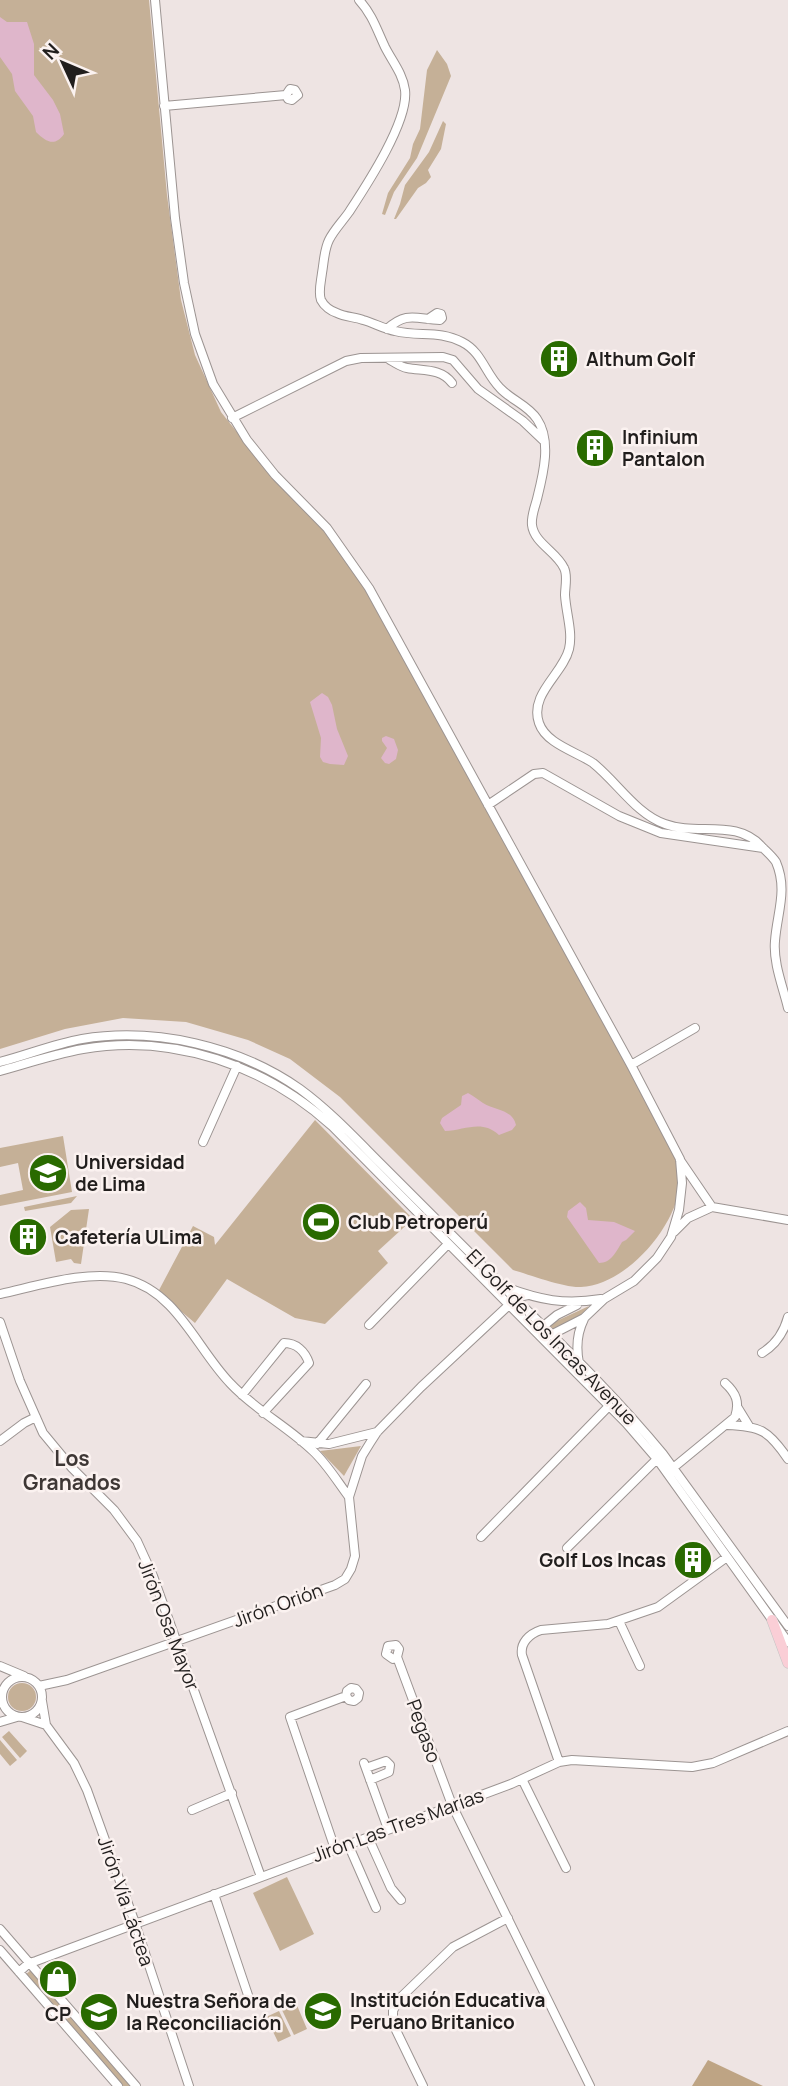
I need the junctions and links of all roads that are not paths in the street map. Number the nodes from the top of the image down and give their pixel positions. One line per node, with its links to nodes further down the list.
1 (155, 0): 4 (street)
2 (359, 0): 6 (street)
3 (286, 94): 4 (street)
4 (164, 106): 9 (street)
5 (428, 319): 6 (street)
6 (387, 329): 10 (street)
7 (388, 359): 8 (street); 9 (street); 10 (street)
8 (452, 383)
9 (232, 418): 11 (street)
10 (543, 440): 12 (street)
11 (488, 805): 12 (street); 16 (street)
12 (763, 848): 13 (street)
13 (788, 1008)
14 (695, 1028): 16 (street)
15 (0, 1062): 25 (street, El Golf de Los Incas Avenue)
16 (631, 1065): 20 (street)
17 (237, 1066): 18 (street, El Golf de Los Incas Avenue); 19 (street); 24 (street, El Golf de Los Incas Avenue)
18 (0, 1071)
19 (203, 1142)
20 (680, 1159): 21 (street); 23 (street)
21 (712, 1207): 22 (street); 23 (street)
22 (788, 1220)
23 (671, 1237): 28 (street)
24 (448, 1244): 30 (street, El Golf de Los Incas Avenue); 34 (street)
25 (502, 1286): 27 (street); 30 (street, El Golf de Los Incas Avenue)
26 (0, 1294): 41 (street)
27 (528, 1295): 29 (street); 30 (street)
28 (604, 1299): 29 (street); 31 (street)
29 (590, 1301): 35 (street)
30 (512, 1302): 35 (street, El Golf de Los Incas Avenue); 48 (street, Jirón Orión)
31 (587, 1315): 36 (street); 38 (street)
32 (788, 1317): 37 (street)
33 (0, 1322): 45 (street, Jirón Osa Mayor)
34 (369, 1325)
35 (541, 1333): 36 (street, El Golf de Los Incas Avenue); 36 (street); 42 (street, El Golf de Los Incas Avenue)
36 (553, 1336): 38 (street, El Golf de Los Incas Avenue)
37 (762, 1353)
38 (579, 1363): 54 (street, El Golf de Los Incas Avenue)
39 (724, 1383): 43 (street)
40 (366, 1384): 51 (street)
41 (242, 1395): 44 (street); 44 (street)
42 (609, 1406): 52 (street, El Golf de Los Incas Avenue); 56 (street)
43 (738, 1408): 46 (street); 47 (street)
44 (263, 1413): 50 (street)
45 (36, 1417): 49 (street); 62 (street, Jirón Osa Mayor)
46 (727, 1425): 47 (street); 54 (street)
47 (749, 1426): 53 (street)
48 (377, 1432): 51 (street); 55 (street, Jirón Orión)
49 (0, 1441)
50 (301, 1441): 51 (street); 55 (street)
51 (317, 1444)
52 (657, 1459): 57 (street); 58 (street, El Golf de Los Incas Avenue)
53 (788, 1460)
54 (673, 1468): 61 (street, El Golf de Los Incas Avenue)
55 (349, 1497): 62 (street, Jirón Orión)
56 (481, 1537)
57 (567, 1548)
58 (727, 1558): 59 (street, El Golf de Los Incas Avenue); 60 (street)
59 (772, 1620): 63 (street, El Golf de Los Incas Avenue); 65 (main road)
60 (619, 1621): 67 (street); 77 (street)
61 (788, 1626)
62 (176, 1641): 69 (street, Jirón Orión); 80 (street, Jirón Osa Mayor)
63 (788, 1642)
64 (397, 1657): 81 (street, Pegaso)
65 (788, 1663)
66 (0, 1666): 68 (street)
67 (640, 1666)
68 (26, 1677): 69 (street); 70 (street)
69 (39, 1686): 72 (street)
70 (1, 1696): 73 (street)
71 (346, 1696): 86 (street)
72 (42, 1701): 73 (street); 75 (street, Jirón Vía Láctea)
73 (20, 1717): 74 (street); 75 (street)
74 (0, 1722)
75 (46, 1725): 93 (street, Jirón Vía Láctea)
76 (788, 1732): 77 (street, Jirón Las Tres Marías)
77 (559, 1762): 78 (street, Jirón Las Tres Marías)
78 (523, 1779): 81 (street, Jirón Las Tres Marías); 87 (street)
79 (370, 1780): 79 (street); 83 (street)
80 (232, 1793): 82 (street); 88 (street, Jirón Osa Mayor)
81 (452, 1805): 83 (street, Jirón Las Tres Marías); 92 (street, Pegaso)
82 (192, 1810)
83 (388, 1829): 84 (street, Jirón Las Tres Marías)
84 (368, 1837): 85 (street, Jirón Las Tres Marías); 90 (street)
85 (348, 1844): 86 (street, Jirón Las Tres Marías); 91 (street)
86 (335, 1849): 88 (street, Jirón Las Tres Marías)
87 (566, 1868)
88 (261, 1877): 89 (street, Jirón Las Tres Marías)
89 (214, 1894): 93 (street, Jirón Las Tres Marías); 98 (street)
90 (401, 1900)
91 (376, 1908)
92 (508, 1918): 102 (street); 103 (street, Pegaso)
93 (135, 1923): 96 (street, Jirón Las Tres Marías); 101 (street, Jirón Vía Láctea)
94 (0, 1929): 96 (street)
95 (0, 1950): 97 (street)
96 (29, 1963): 97 (street, Jirón Las Tres Marías); 100 (street)
97 (19, 1972): 99 (street)
98 (250, 2001)
99 (118, 2086)
100 (136, 2086)
101 (189, 2086)
102 (423, 2086)
103 (590, 2086)

